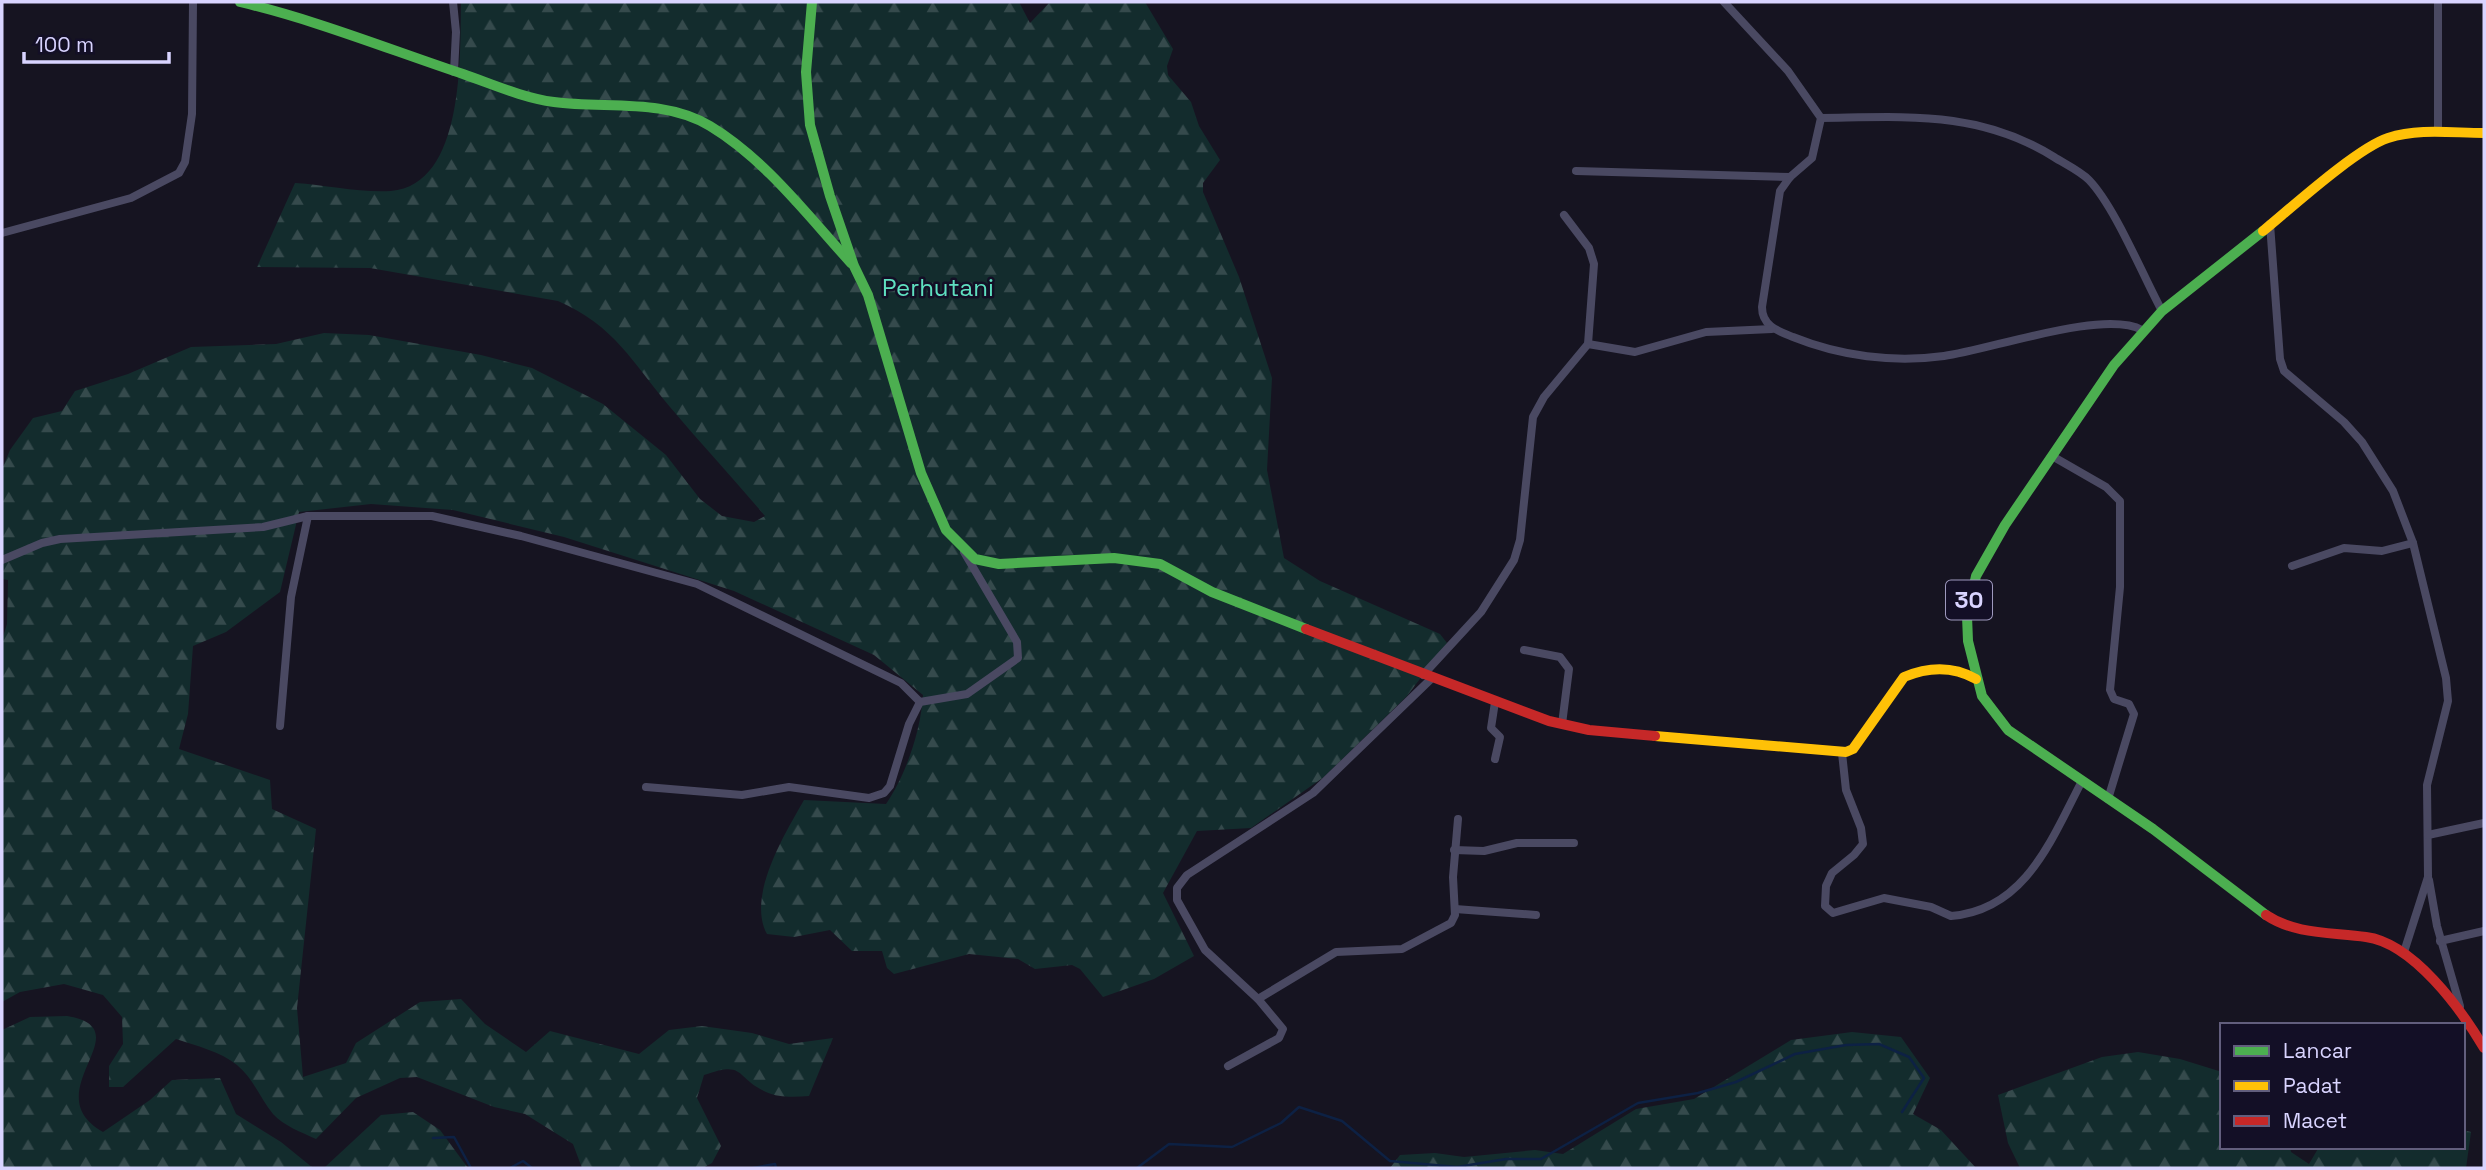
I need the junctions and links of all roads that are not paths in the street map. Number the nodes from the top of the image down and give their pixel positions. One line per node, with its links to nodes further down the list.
1 (193, 2): 15 (street)
2 (240, 2): 7 (main road)
3 (453, 2): 7 (street)
4 (812, 2): 16 (main road)
5 (1724, 2): 8 (street)
6 (2438, 2): 9 (street)
7 (454, 72): 16 (main road)
8 (1821, 118): 12 (street); 17 (street)
9 (2438, 132): 10 (main road, 30); 14 (main road, 30)
10 (2484, 133)
11 (1576, 171): 12 (street)
12 (1790, 177): 18 (street)
13 (1564, 215): 20 (street)
14 (2270, 225): 17 (main road, 30); 23 (street)
15 (2, 233)
16 (854, 266): 24 (main road)
17 (2162, 311): 19 (main road, 30)
18 (1772, 329): 19 (street); 20 (street)
19 (2142, 330): 21 (main road, 30)
20 (1588, 344): 28 (street)
21 (2052, 456): 29 (main road, 30); 38 (street)
22 (308, 516): 25 (street); 30 (street); 33 (street)
23 (2413, 544): 26 (street); 41 (street)
24 (962, 549): 28 (main road); 30 (street)
25 (2, 561)
26 (2292, 566)
27 (1524, 650): 32 (street)
28 (1427, 677): 31 (main road); 50 (street)
29 (1976, 679): 34 (main road); 36 (main road, 30)
30 (920, 702): 37 (street)
31 (1495, 702): 32 (main road); 35 (street)
32 (1562, 724): 34 (main road)
33 (280, 726)
34 (1842, 752): 36 (street)
35 (1495, 759)
36 (2082, 781): 38 (main road, 30)
37 (646, 787)
38 (2108, 799): 49 (main road, 30)
39 (1458, 819): 43 (street)
40 (2484, 823): 41 (street)
41 (2428, 835): 44 (street)
42 (1573, 843): 43 (street)
43 (1454, 850): 45 (street)
44 (2428, 877): 48 (street); 49 (street)
45 (1455, 909): 46 (street); 50 (street)
46 (1536, 915)
47 (2484, 931): 48 (street)
48 (2440, 941): 51 (street)
49 (2404, 952): 51 (main road, 30)
50 (1258, 999): 53 (street)
51 (2461, 1010): 52 (main road, 30)
52 (2484, 1048)
53 (1228, 1066)

